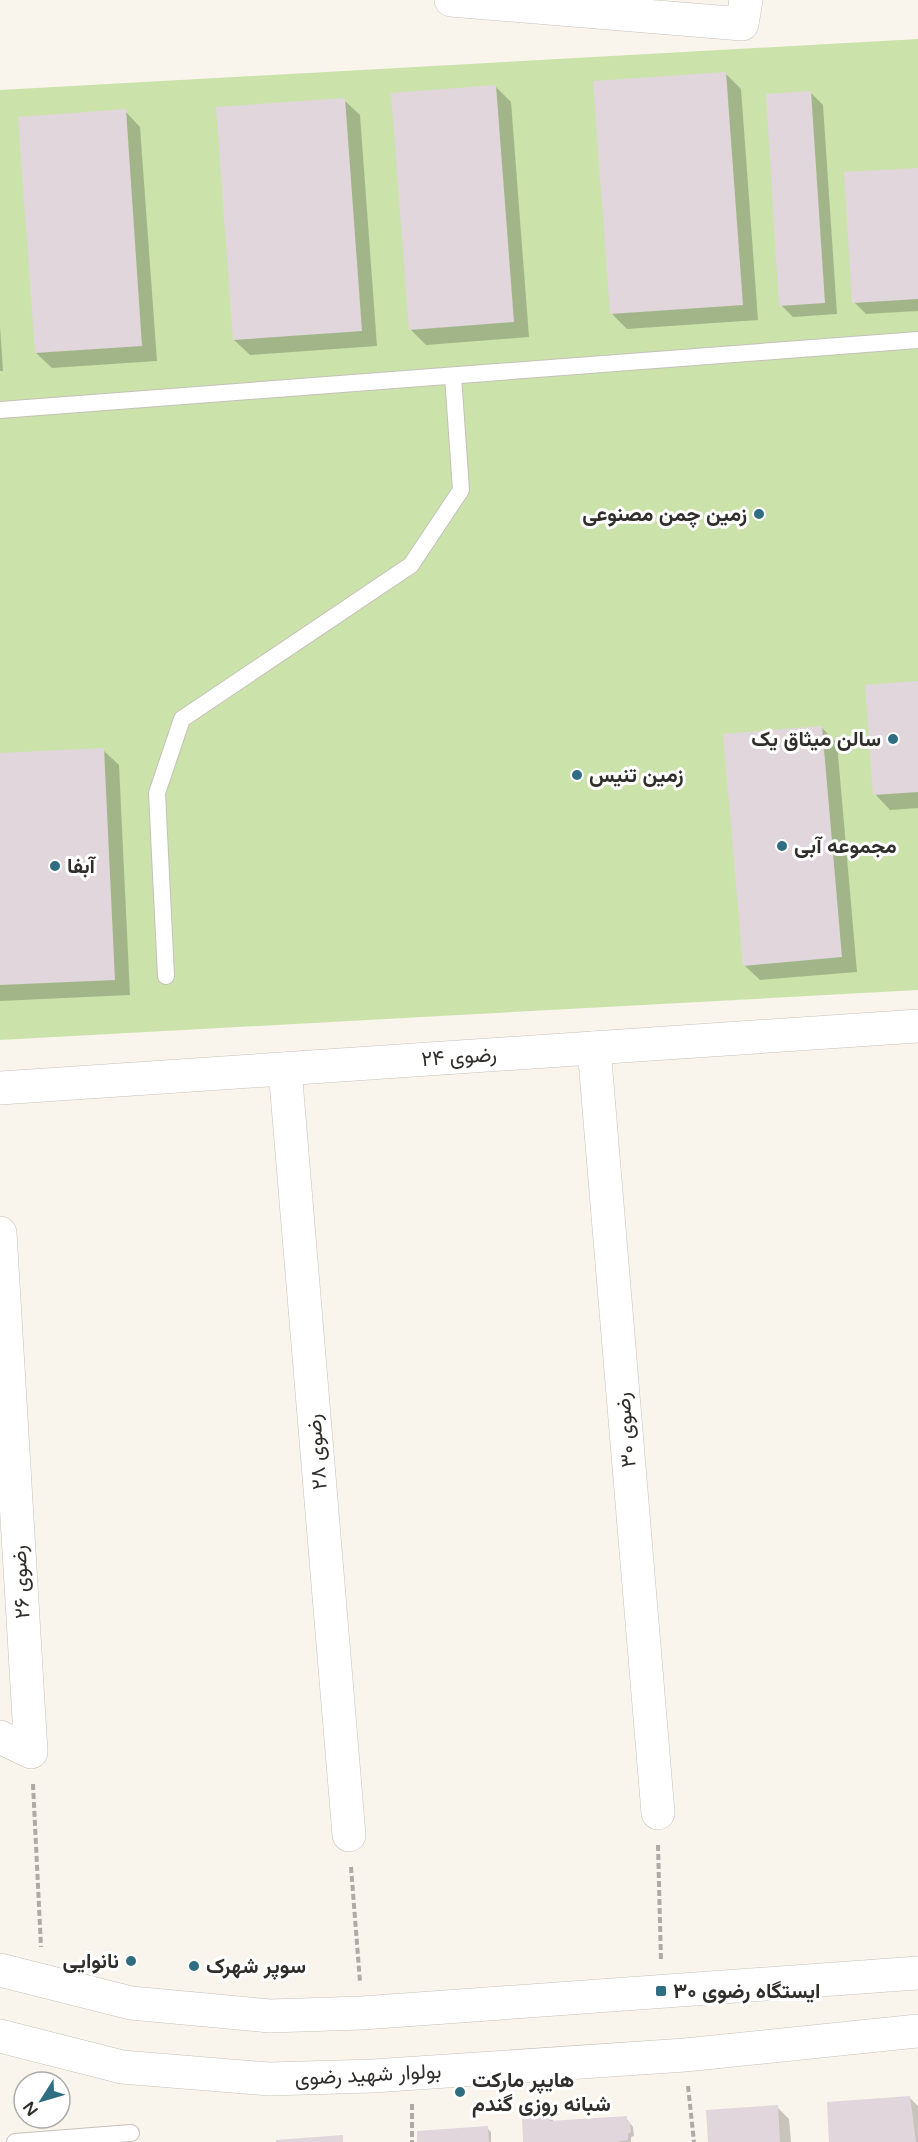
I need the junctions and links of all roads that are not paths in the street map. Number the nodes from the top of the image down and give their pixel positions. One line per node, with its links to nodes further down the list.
1 (451, 0): 2 (street)
2 (744, 12)
3 (918, 340): 4 (lane)
4 (453, 376): 5 (lane); 6 (lane)
5 (0, 410)
6 (166, 976)
7 (918, 1026): 8 (street, رضوی ۲۴)
8 (594, 1048): 9 (street, رضوی ۲۴); 13 (street, رضوی ۳۰)
9 (285, 1069): 10 (street, رضوی ۲۴); 14 (street, رضوی ۲۸)
10 (0, 1088)
11 (0, 1233): 12 (street, رضوی ۲۶)
12 (0, 1737)
13 (658, 1813)
14 (349, 1835)
15 (0, 1970): 16 (street)
16 (918, 1973)
17 (918, 2031): 18 (street, بولوار شهید رضوی)
18 (0, 2036)
19 (131, 2133): 20 (lane)
20 (15, 2142)

